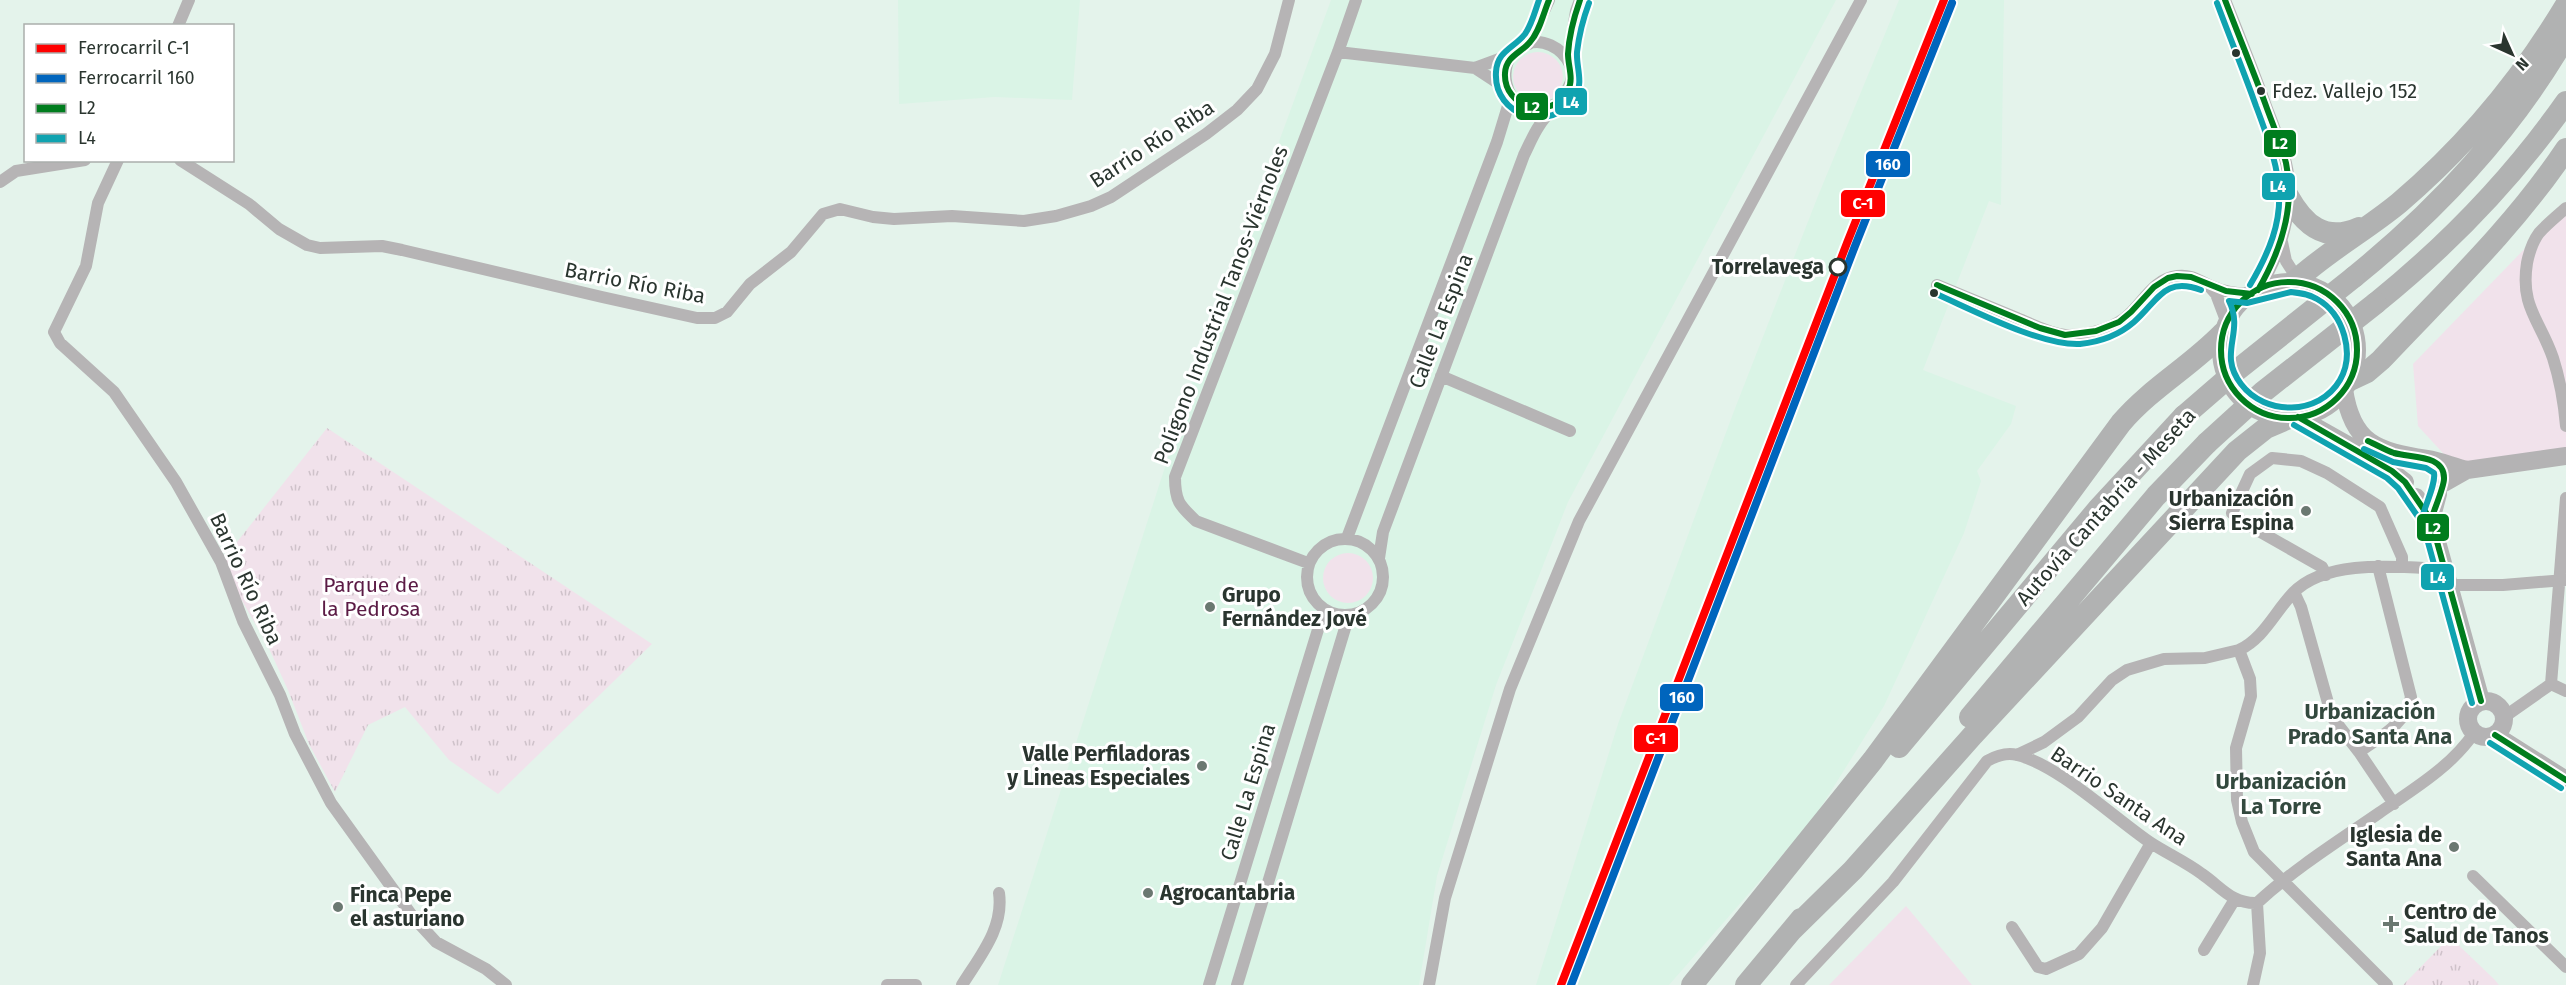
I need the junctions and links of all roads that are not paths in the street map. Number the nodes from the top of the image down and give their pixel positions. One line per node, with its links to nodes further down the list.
1 (189, 0): 9 (street)
2 (1289, 0): 22 (street, Barrio Río Riba)
3 (1356, 0): 12 (street, Polígono Industrial Tanos-Viérnoles)
4 (1549, 0): 11 (street)
5 (1580, 0): 14 (street, Calle La Espina)
6 (1862, 0): 83 (street)
7 (2225, 0): 24 (street)
8 (2566, 4): 26 (highway)
9 (179, 24)
10 (2566, 36): 85 (highway, Autovía Cantabria - Meseta, bridge)
11 (1529, 44): 13 (street); 14 (street)
12 (1338, 52): 15 (street); 47 (street, Polígono Industrial Tanos-Viérnoles)
13 (1513, 54): 15 (street); 16 (street, Calle La Espina)
14 (1568, 60): 18 (street, Calle La Espina)
15 (1475, 68): 16 (street)
16 (1509, 92): 18 (street); 45 (street, Calle La Espina)
17 (2566, 102): 74 (highway, Autovía Cantabria - Meseta, bridge)
18 (1556, 104): 33 (street, Calle La Espina)
19 (2566, 149): 34 (highway)
20 (72, 162): 23 (street)
21 (117, 162): 77 (street, Barrio Río Riba)
22 (183, 162)
23 (0, 182)
24 (2288, 196): 26 (highway); 27 (street)
25 (2566, 208): 36 (street)
26 (2379, 218): 28 (highway)
27 (2282, 239): 28 (street); 31 (street)
28 (2297, 282): 31 (street); 34 (street)
29 (1937, 285): 30 (street)
30 (2210, 286): 31 (street); 32 (street)
31 (2255, 292): 32 (street)
32 (2225, 328): 35 (street); 84 (highway)
33 (1441, 376): 37 (street); 46 (street, Calle La Espina)
34 (2347, 384): 35 (street); 39 (street)
35 (2294, 417): 42 (street); 74 (highway)
36 (2566, 426)
37 (1570, 431)
38 (2566, 456): 40 (street)
39 (2430, 460): 40 (street); 41 (street); 42 (street)
40 (2468, 470): 41 (street)
41 (2441, 488): 42 (street); 44 (street)
42 (2410, 489): 44 (street)
43 (2566, 498): 52 (street)
44 (2431, 520): 51 (street)
45 (1347, 538): 46 (street); 47 (street)
46 (1379, 558): 55 (street, Calle La Espina)
47 (1308, 563): 54 (street)
48 (2378, 566): 49 (street, Barrio Santa Ana); 50 (street, Barrio Santa Ana); 63 (street)
49 (2402, 567): 50 (street); 51 (street, Barrio Santa Ana)
50 (2326, 575): 53 (street, Barrio Santa Ana)
51 (2447, 577): 52 (street, Barrio Santa Ana); 59 (street)
52 (2562, 580): 57 (street)
53 (2294, 592): 56 (street, Barrio Santa Ana); 63 (street)
54 (1324, 609): 55 (street); 81 (street, Calle La Espina)
55 (1349, 615): 82 (street)
56 (2240, 650): 64 (street, Barrio Santa Ana); 69 (street)
57 (2551, 684): 58 (street); 60 (street)
58 (2566, 691)
59 (2481, 701): 60 (street); 61 (street)
60 (2504, 717): 62 (street)
61 (2474, 733): 62 (street); 66 (street)
62 (2495, 735): 65 (street)
63 (2359, 752): 66 (street)
64 (2017, 755): 67 (street, Barrio Santa Ana); 87 (street)
65 (2566, 780)
66 (2394, 804): 69 (street)
67 (2151, 843): 71 (street, Barrio Santa Ana); 73 (street)
68 (2473, 876): 76 (street)
69 (2282, 880): 72 (street); 89 (street)
70 (999, 893): 80 (street)
71 (2235, 899): 72 (street); 75 (street)
72 (2257, 903): 88 (street)
73 (2012, 927)
74 (1791, 931): 86 (highway, Autovía Cantabria - Meseta)
75 (2204, 950)
76 (2566, 967)
77 (506, 985)
78 (887, 985): 79 (street)
79 (916, 985)
80 (962, 985)
81 (1209, 985)
82 (1238, 985)
83 (1428, 985)
84 (1692, 985)
85 (1702, 985)
86 (1746, 985)
87 (1796, 985)
88 (2253, 985)
89 (2387, 985)

